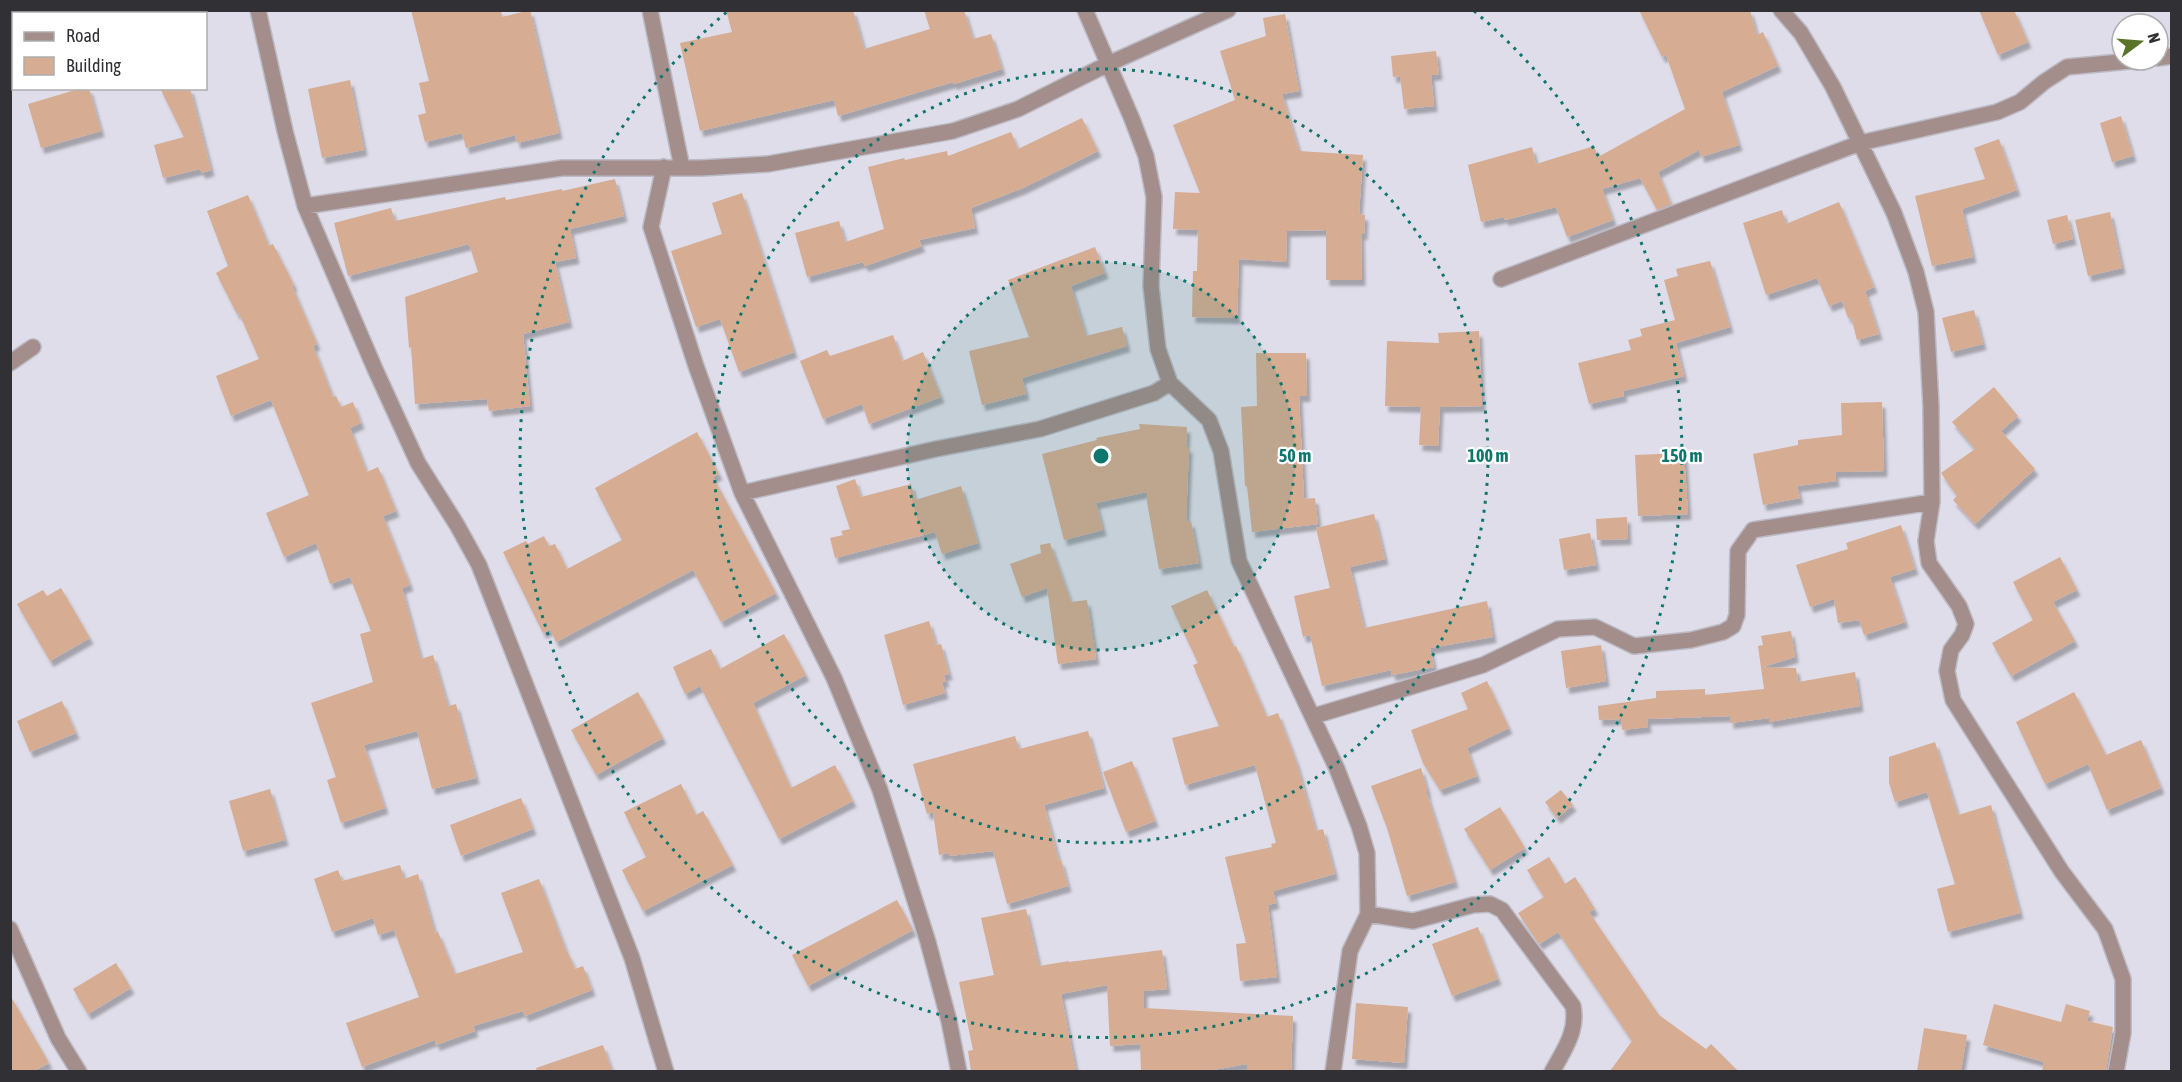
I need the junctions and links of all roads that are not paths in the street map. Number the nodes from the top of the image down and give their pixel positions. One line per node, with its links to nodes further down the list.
1 (258, 10): 11 (street)
2 (650, 10): 10 (street)
3 (1085, 10): 7 (street)
4 (1228, 10): 7 (street)
5 (1780, 10): 8 (street)
6 (2110, 63): 8 (street)
7 (1108, 64): 10 (street); 15 (street)
8 (1860, 143): 12 (street); 17 (street)
9 (664, 167): 10 (street); 11 (street); 16 (street)
10 (682, 168)
11 (305, 206): 22 (street)
12 (1501, 279)
13 (33, 347): 14 (street)
14 (10, 363)
15 (1170, 383): 16 (street); 18 (street)
16 (742, 493): 23 (street)
17 (1932, 502): 18 (street); 26 (street)
18 (1314, 716): 19 (street)
19 (1368, 914): 24 (street); 25 (street)
20 (10, 929): 21 (street)
21 (79, 1071)
22 (666, 1071)
23 (959, 1071)
24 (1333, 1071)
25 (1552, 1071)
26 (2116, 1071)

